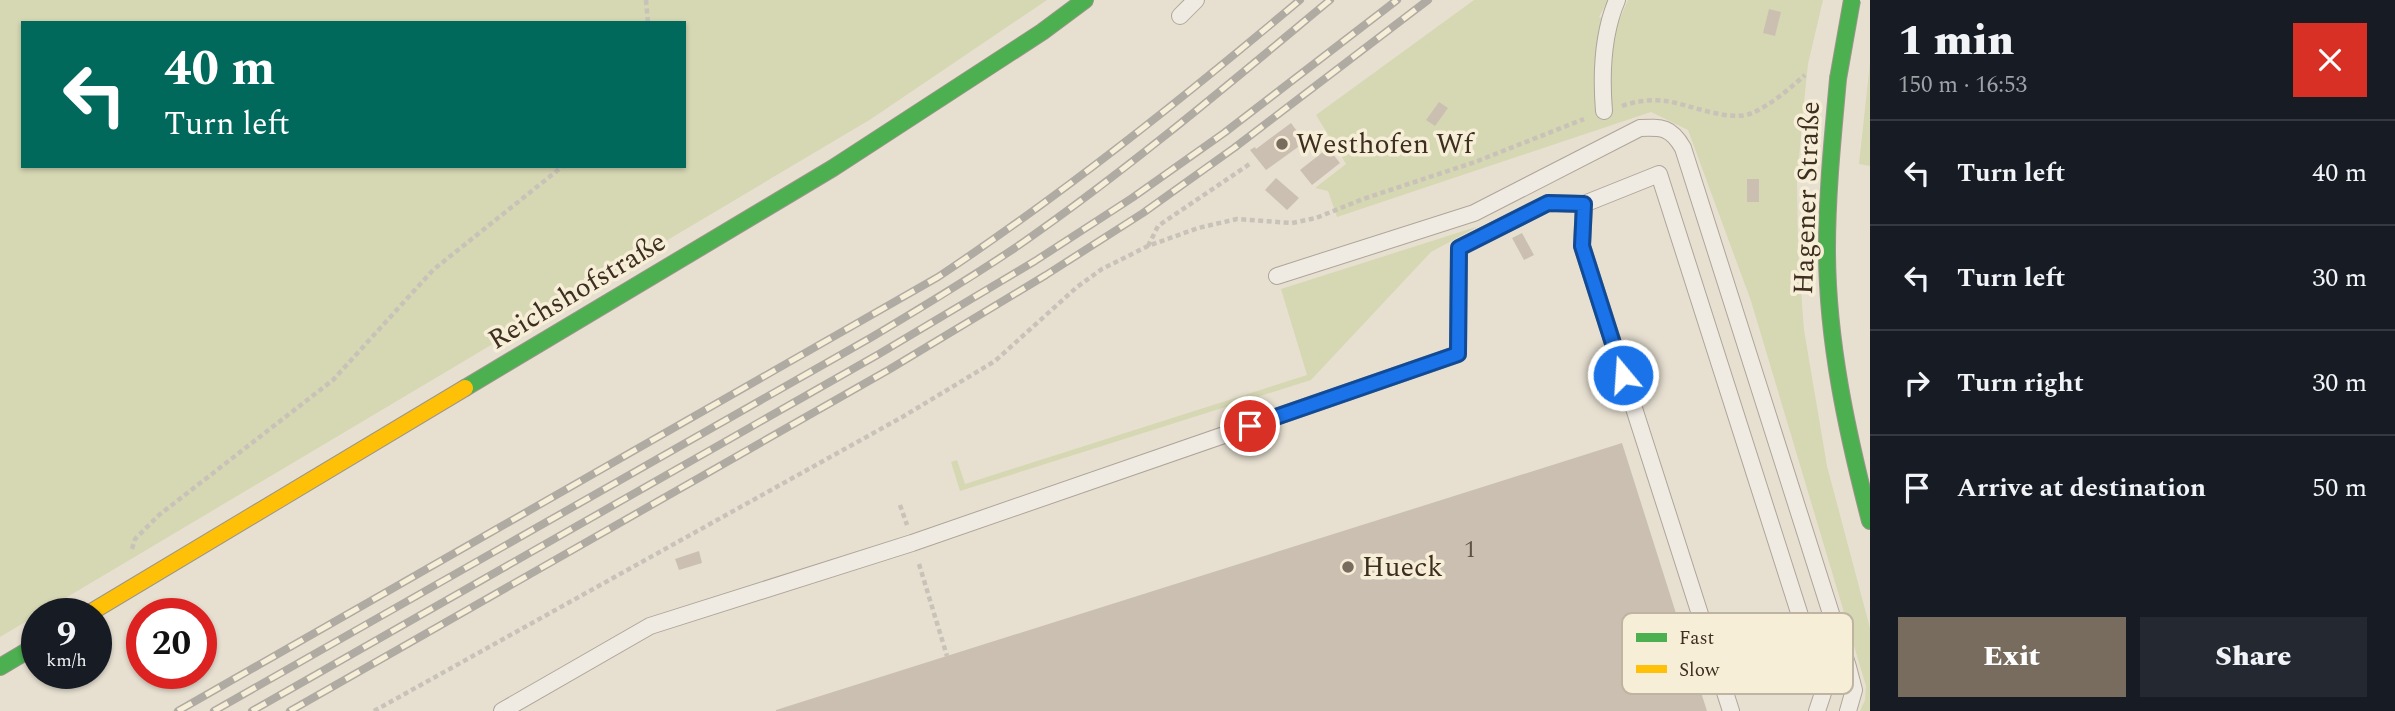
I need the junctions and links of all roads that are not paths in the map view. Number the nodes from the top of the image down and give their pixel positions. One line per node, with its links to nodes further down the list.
1 (1085, 0): 10 (street, Reichshofstraße)
2 (1196, 0): 5 (lane)
3 (1617, 0): 6 (lane)
4 (1852, 0): 9 (street, Hagener Straße, bridge)
5 (1180, 16)
6 (1604, 111)
7 (1584, 204): 11 (lane); 12 (lane); 19 (lane)
8 (1277, 276): 13 (lane)
9 (1870, 521)
10 (112, 600)
11 (1700, 613)
12 (1799, 613)
13 (1831, 613)
14 (21, 655): 15 (street)
15 (0, 667)
16 (1726, 694): 20 (lane)
17 (1823, 694): 21 (lane)
18 (1853, 694): 22 (lane)
19 (502, 711)
20 (1731, 711)
21 (1817, 711)
22 (1848, 711)

